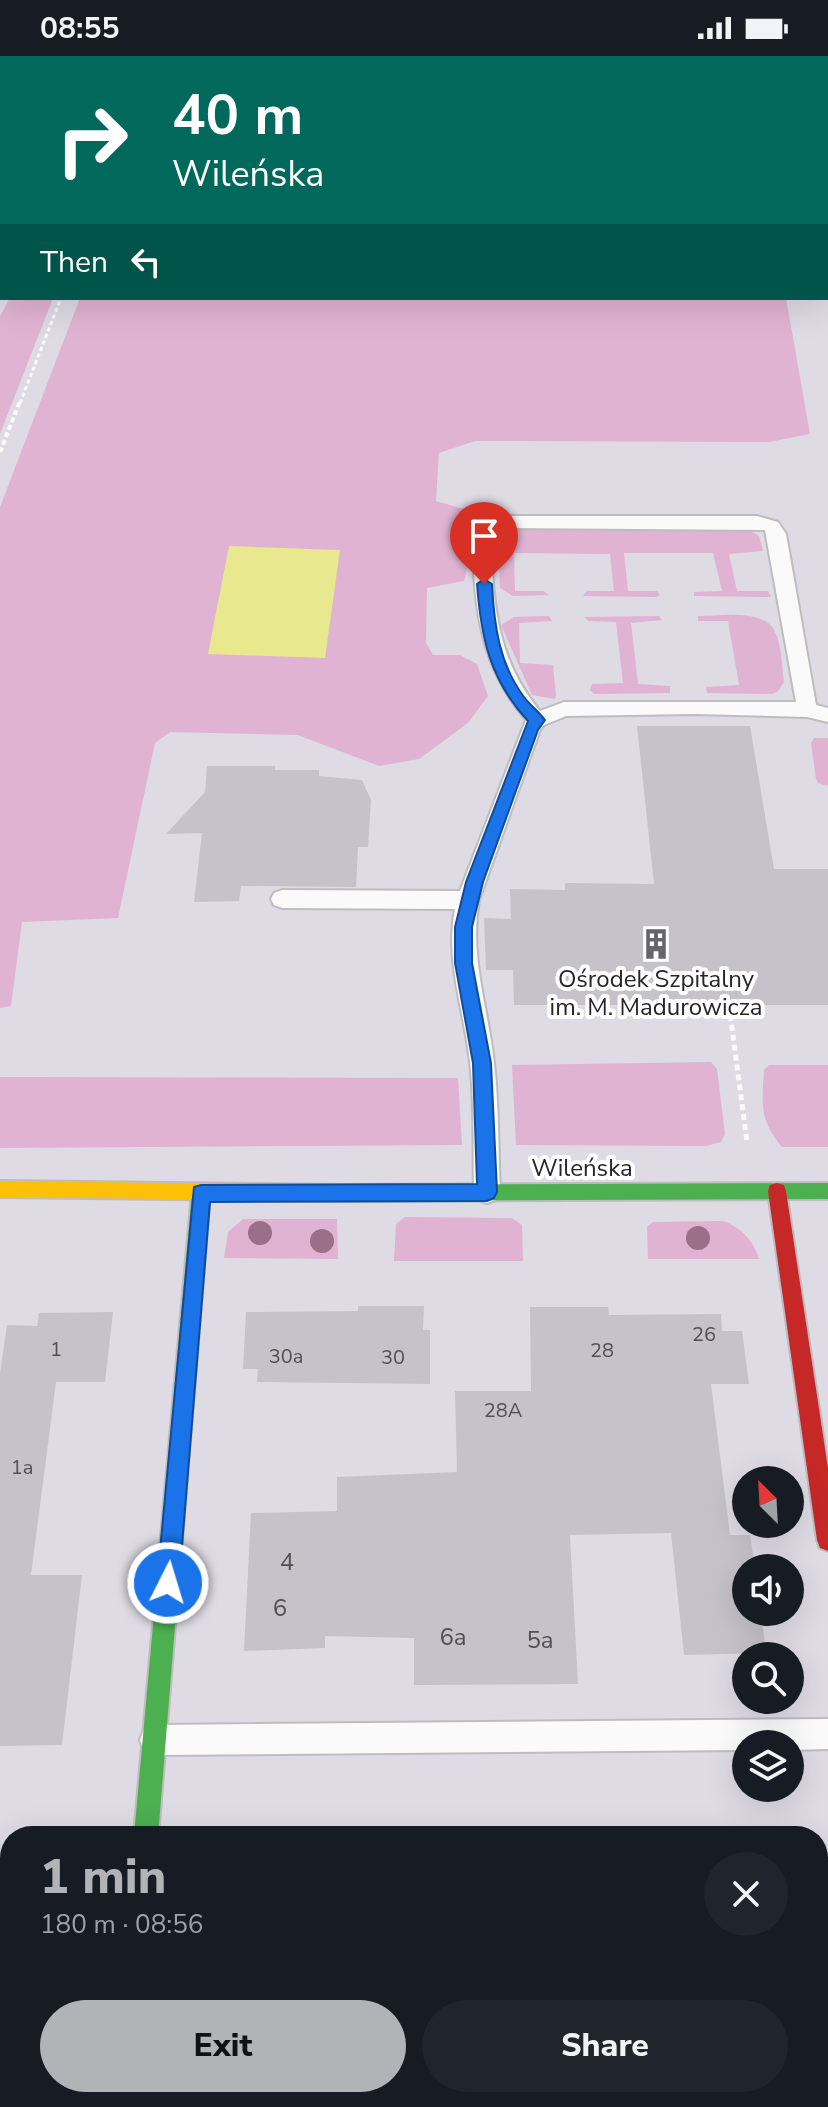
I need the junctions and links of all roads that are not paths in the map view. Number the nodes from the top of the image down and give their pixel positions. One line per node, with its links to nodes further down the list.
1 (807, 710): 2 (lane); 3 (lane); 3 (lane)
2 (828, 715)
3 (537, 720): 5 (lane)
4 (282, 899): 5 (lane)
5 (468, 900): 9 (lane)
6 (0, 1189): 10 (street, Wileńska)
7 (777, 1191): 8 (street, Wileńska); 9 (street, Wileńska); 11 (street)
8 (828, 1191)
9 (487, 1192): 10 (street, Wileńska)
10 (201, 1193): 13 (street)
11 (828, 1540)
12 (828, 1734): 13 (lane)
13 (155, 1740): 14 (street)
14 (147, 1826)

